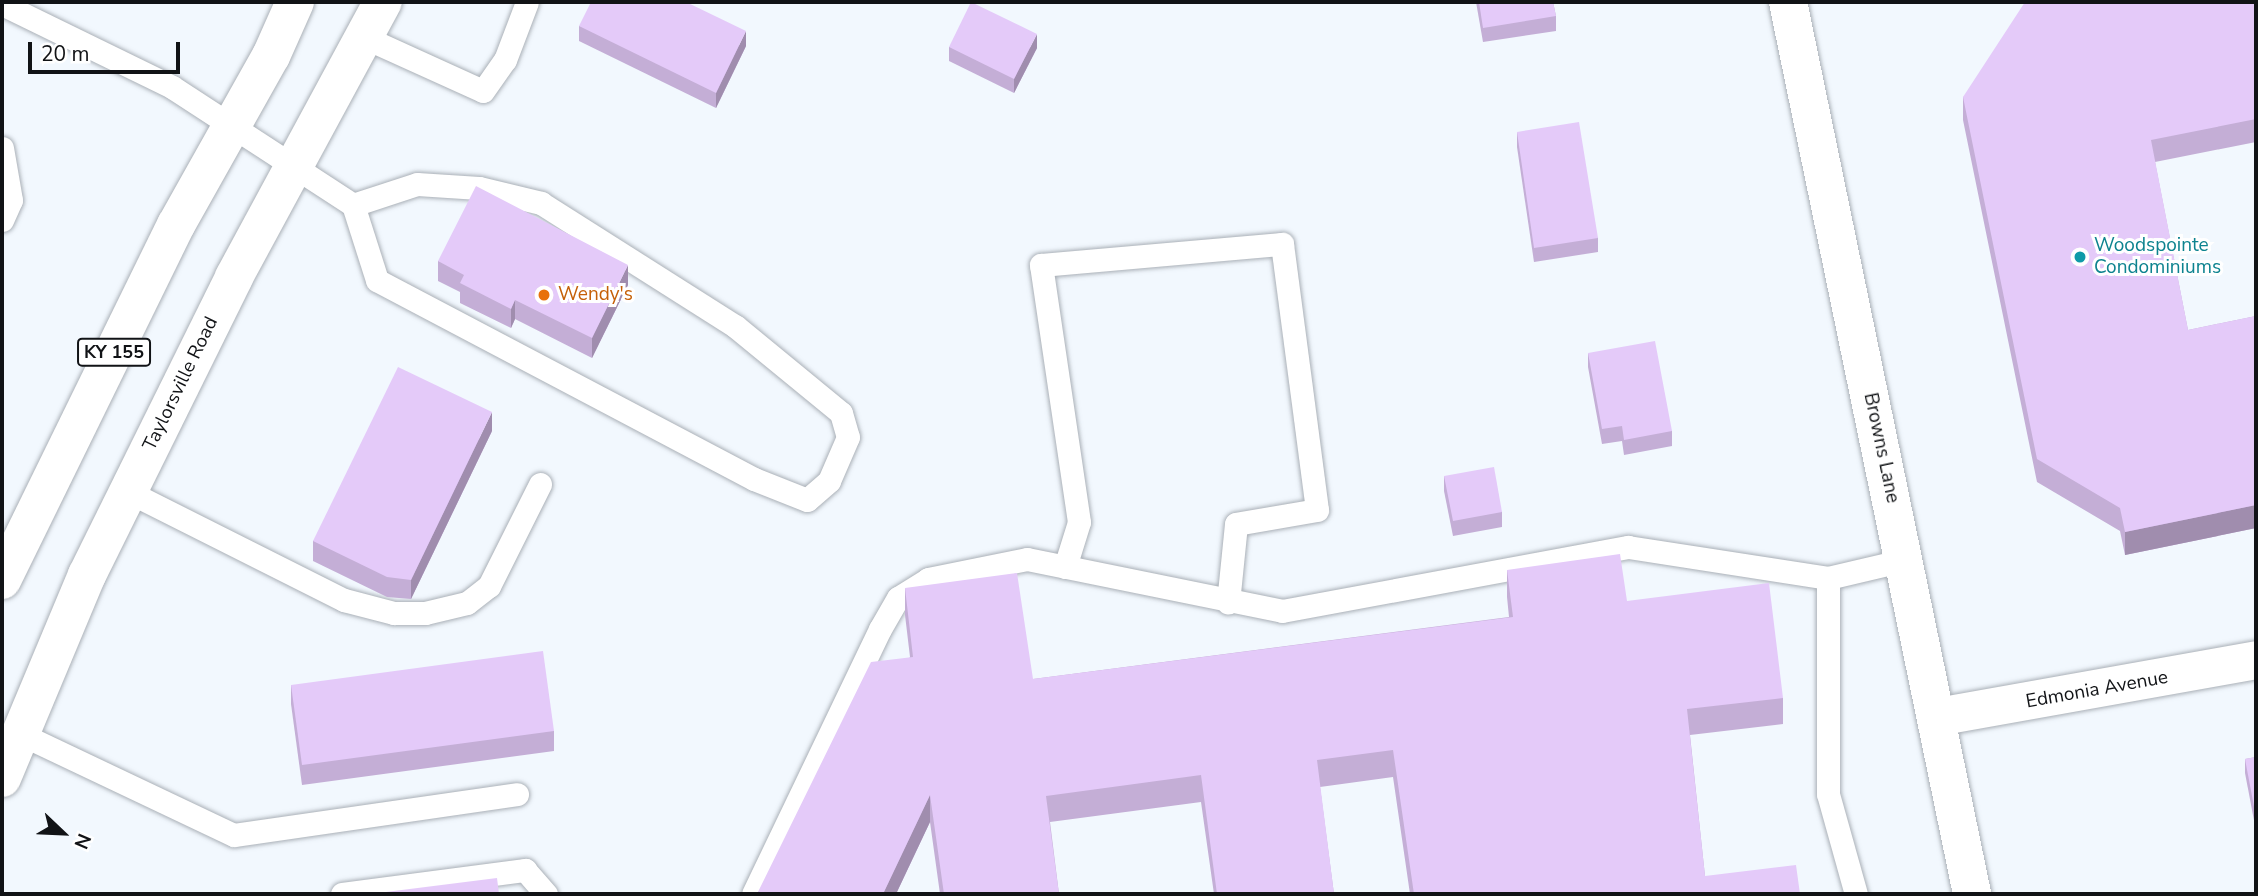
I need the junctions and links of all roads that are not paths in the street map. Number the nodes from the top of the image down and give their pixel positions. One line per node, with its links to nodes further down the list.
1 (295, 2): 7 (main road, KY 155)
2 (383, 2): 6 (main road, Taylorsville Road)
3 (527, 2): 6 (lane)
4 (1788, 2): 14 (main road, Browns Lane)
5 (2, 4): 7 (lane)
6 (366, 38): 9 (main road, Taylorsville Road)
7 (232, 127): 9 (lane); 17 (main road, KY 155)
8 (2, 148): 11 (lane)
9 (293, 168): 10 (lane); 13 (main road, Taylorsville Road)
10 (353, 205): 10 (lane)
11 (2, 220)
12 (540, 484): 13 (lane)
13 (129, 492): 21 (main road, Taylorsville Road)
14 (1905, 560): 16 (lane); 20 (main road, Browns Lane)
15 (1065, 568): 18 (lane); 18 (lane); 26 (lane)
16 (1828, 578): 18 (lane); 27 (lane)
17 (2, 580)
18 (1228, 603)
19 (2256, 660): 20 (main road, Edmonia Avenue)
20 (1937, 717): 28 (main road, Browns Lane)
21 (23, 735): 22 (main road, Taylorsville Road); 23 (lane)
22 (2, 778)
23 (517, 794)
24 (342, 894): 25 (lane)
25 (546, 894)
26 (753, 894)
27 (1856, 894)
28 (1972, 894)

